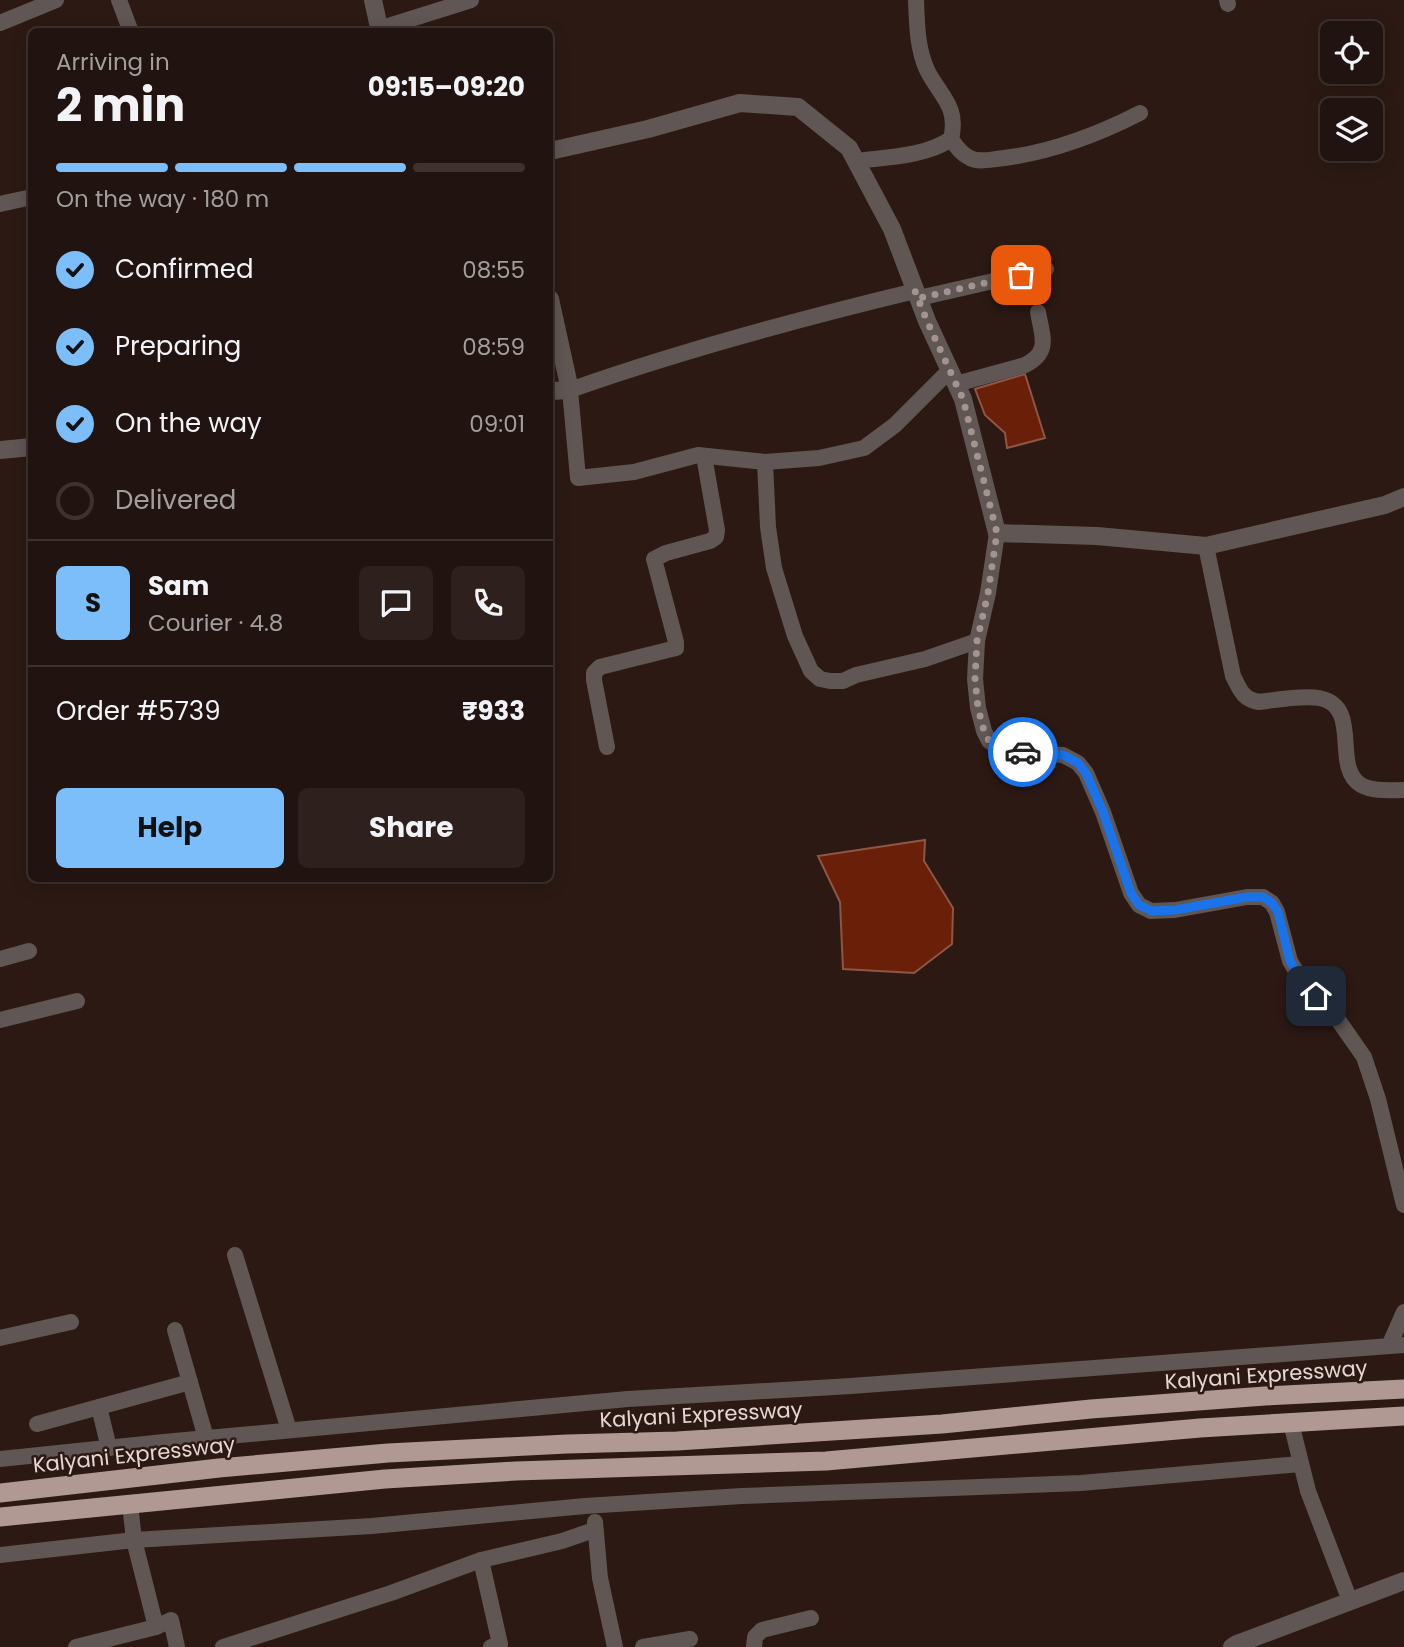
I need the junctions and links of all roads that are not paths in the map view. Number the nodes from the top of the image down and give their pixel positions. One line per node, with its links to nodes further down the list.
1 (56, 0): 6 (street)
2 (120, 0): 7 (street)
3 (373, 0): 8 (street)
4 (471, 0): 9 (street)
5 (916, 0): 11 (street)
6 (0, 23)
7 (130, 28)
8 (380, 28)
9 (386, 28)
10 (1140, 113): 11 (street)
11 (951, 139): 13 (street)
12 (553, 150): 13 (street)
13 (856, 161): 17 (street)
14 (28, 198): 15 (street)
15 (0, 204)
16 (1046, 269): 17 (street)
17 (915, 291): 20 (street); 21 (street)
18 (1038, 312): 20 (street)
19 (553, 313): 21 (street)
20 (953, 377): 26 (street); 28 (street)
21 (570, 390): 22 (street); 25 (street)
22 (553, 391)
23 (28, 447): 24 (street)
24 (0, 450)
25 (704, 456): 26 (street); 31 (street)
26 (765, 462): 30 (street)
27 (1404, 497): 29 (street)
28 (997, 533): 29 (street); 30 (street)
29 (1206, 546): 32 (street)
30 (977, 641): 37 (street)
31 (607, 747)
32 (1404, 790)
33 (29, 951): 34 (street)
34 (0, 959)
35 (77, 1001): 36 (street)
36 (0, 1020)
37 (1404, 1205)
38 (235, 1255): 50 (street)
39 (1404, 1311): 43 (street)
40 (71, 1322): 42 (street)
41 (175, 1330): 44 (street)
42 (0, 1338)
43 (1396, 1346): 50 (street)
44 (190, 1382): 46 (street); 51 (street)
45 (1404, 1389): 55 (highway, Kalyani Expressway)
46 (99, 1407): 49 (street); 52 (street)
47 (1404, 1416): 48 (highway)
48 (1291, 1423): 54 (street); 56 (highway)
49 (37, 1424)
50 (289, 1430): 51 (street)
51 (206, 1438): 52 (street)
52 (109, 1448): 53 (street)
53 (0, 1459)
54 (1300, 1464): 57 (street); 64 (street)
55 (0, 1493)
56 (130, 1504): 58 (highway); 60 (street)
57 (596, 1505): 59 (street); 60 (street)
58 (0, 1517)
59 (594, 1530): 62 (street); 72 (street)
60 (134, 1540): 61 (street); 66 (street)
61 (0, 1555)
62 (481, 1560): 68 (street); 71 (street)
63 (1404, 1581): 64 (street)
64 (1350, 1601): 75 (street)
65 (811, 1618): 74 (street)
66 (156, 1627): 69 (street); 70 (street)
67 (690, 1639): 73 (street)
68 (497, 1646)
69 (76, 1647)
70 (177, 1647)
71 (223, 1647)
72 (615, 1647)
73 (643, 1647)
74 (754, 1647)
75 (1232, 1647)

